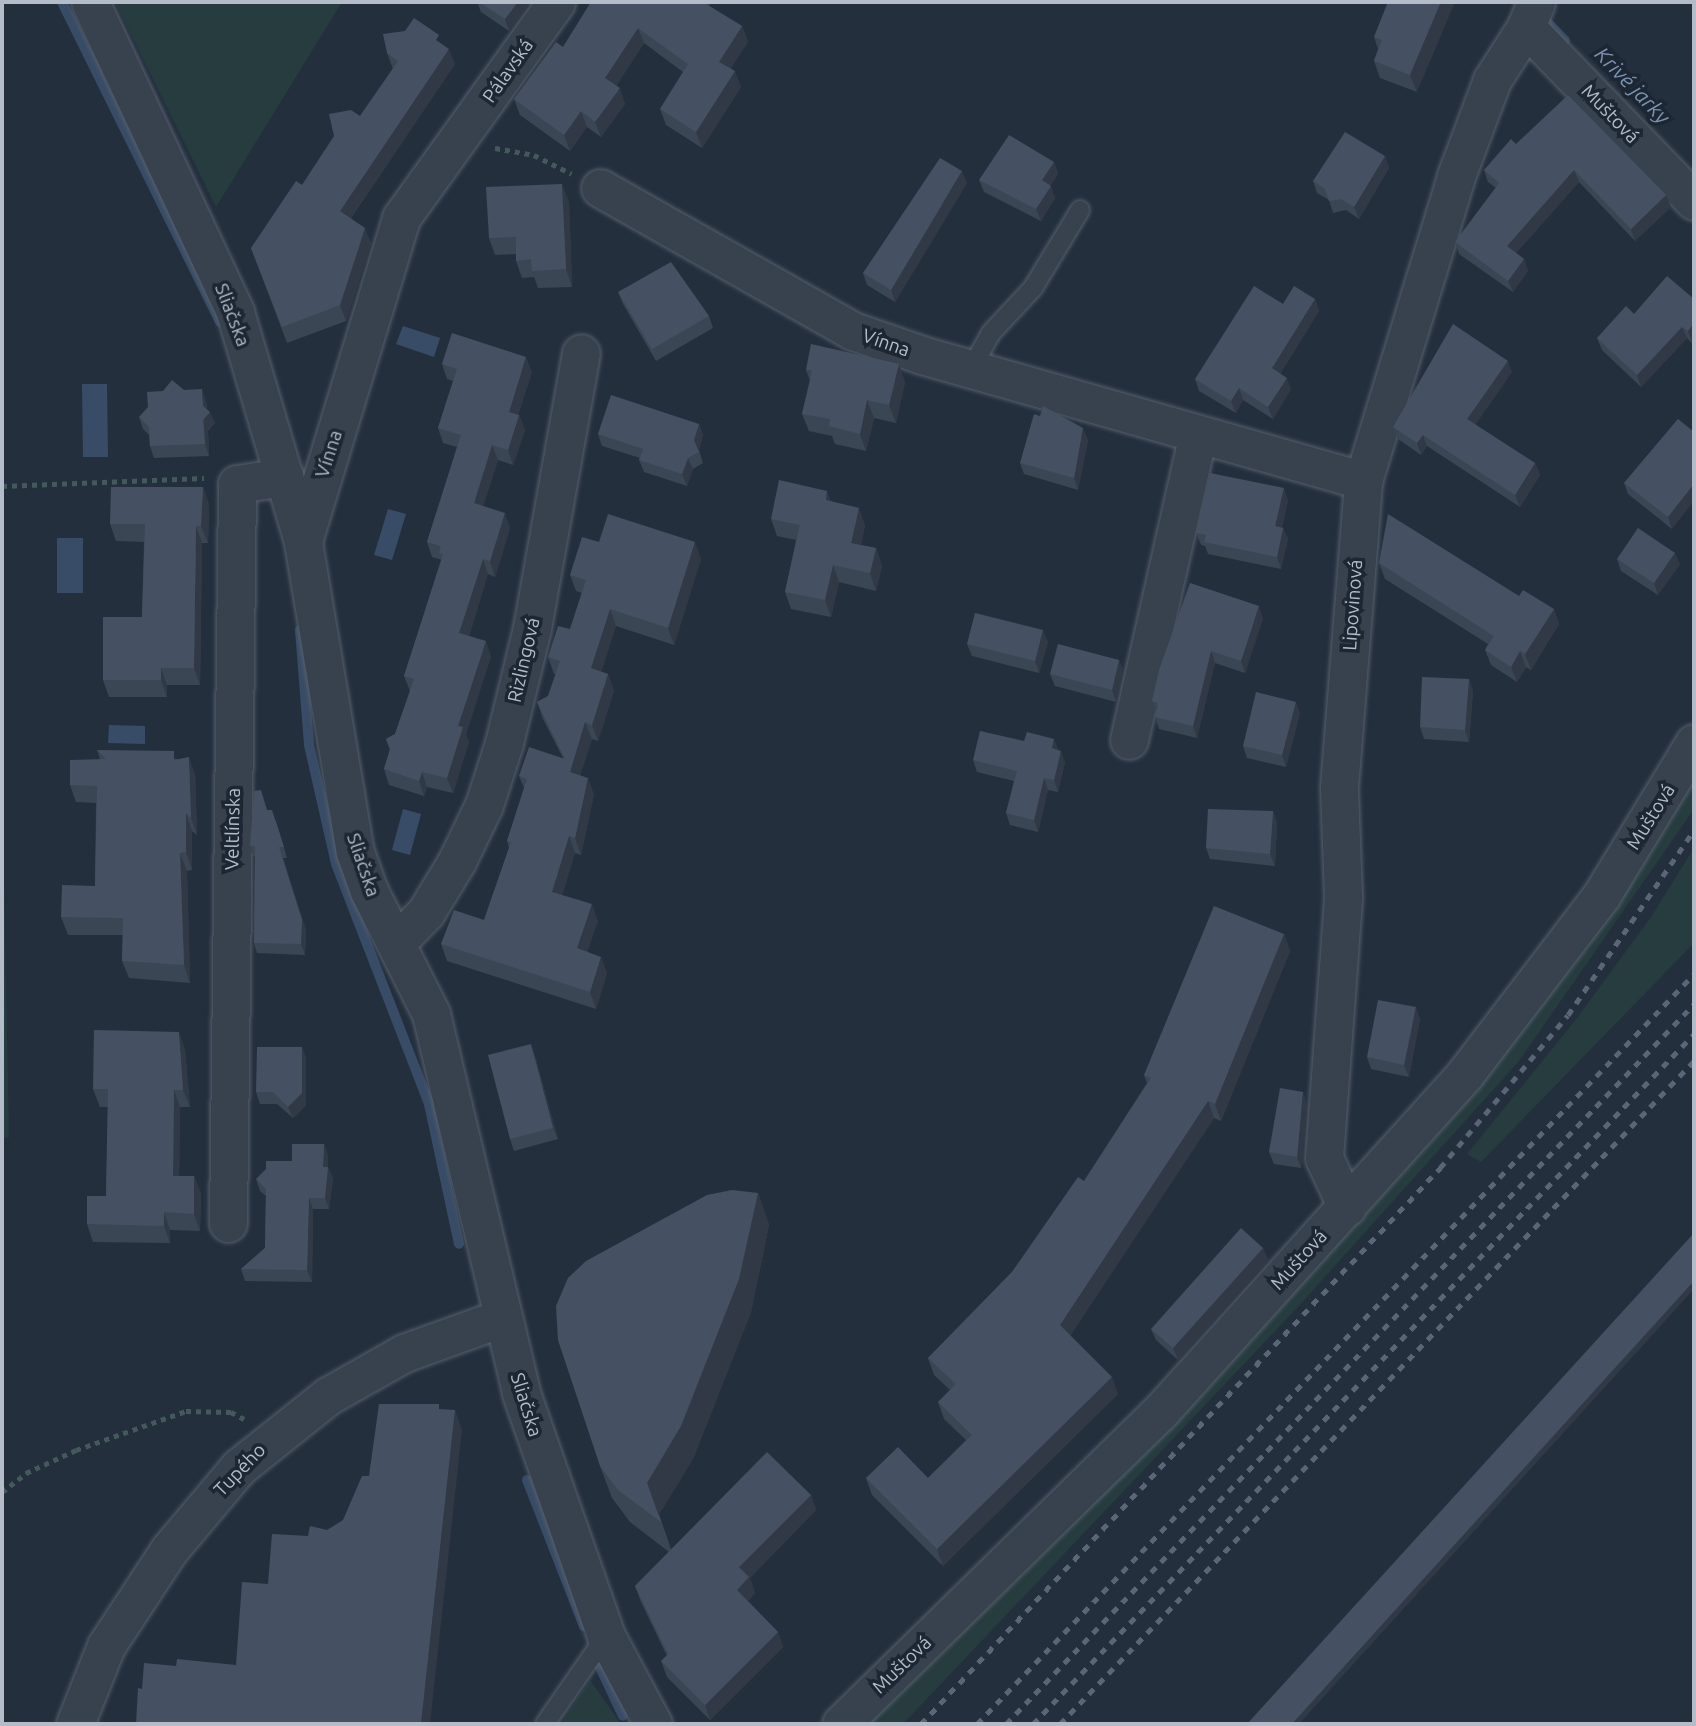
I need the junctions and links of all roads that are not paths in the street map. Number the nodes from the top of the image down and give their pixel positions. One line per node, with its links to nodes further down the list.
1 (90, 2): 11 (street, Sliačska)
2 (556, 2): 4 (street, Pálavská)
3 (1531, 14): 6 (street, Muštová); 12 (street, Lipovinová)
4 (459, 141): 13 (street, Vínna)
5 (600, 188): 9 (street, Vínna)
6 (1694, 201)
7 (1080, 210): 9 (lane)
8 (581, 353): 16 (street, Rizlingová)
9 (971, 369): 10 (street, Vínna)
10 (1198, 435): 12 (street, Vínna); 14 (street)
11 (284, 477): 13 (street, Sliačska); 18 (street, Veltlínska)
12 (1363, 481): 17 (street, Lipovinová)
13 (303, 542): 16 (street, Sliačska)
14 (1129, 740)
15 (1694, 744): 17 (street, Muštová)
16 (398, 941): 19 (street, Sliačska)
17 (1347, 1208): 24 (street, Muštová)
18 (228, 1223)
19 (501, 1318): 20 (street, Sliačska); 21 (street, Tupého)
20 (606, 1636): 22 (lane); 23 (street, Sliačska)
21 (75, 1724)
22 (545, 1724)
23 (653, 1724)
24 (841, 1724)

